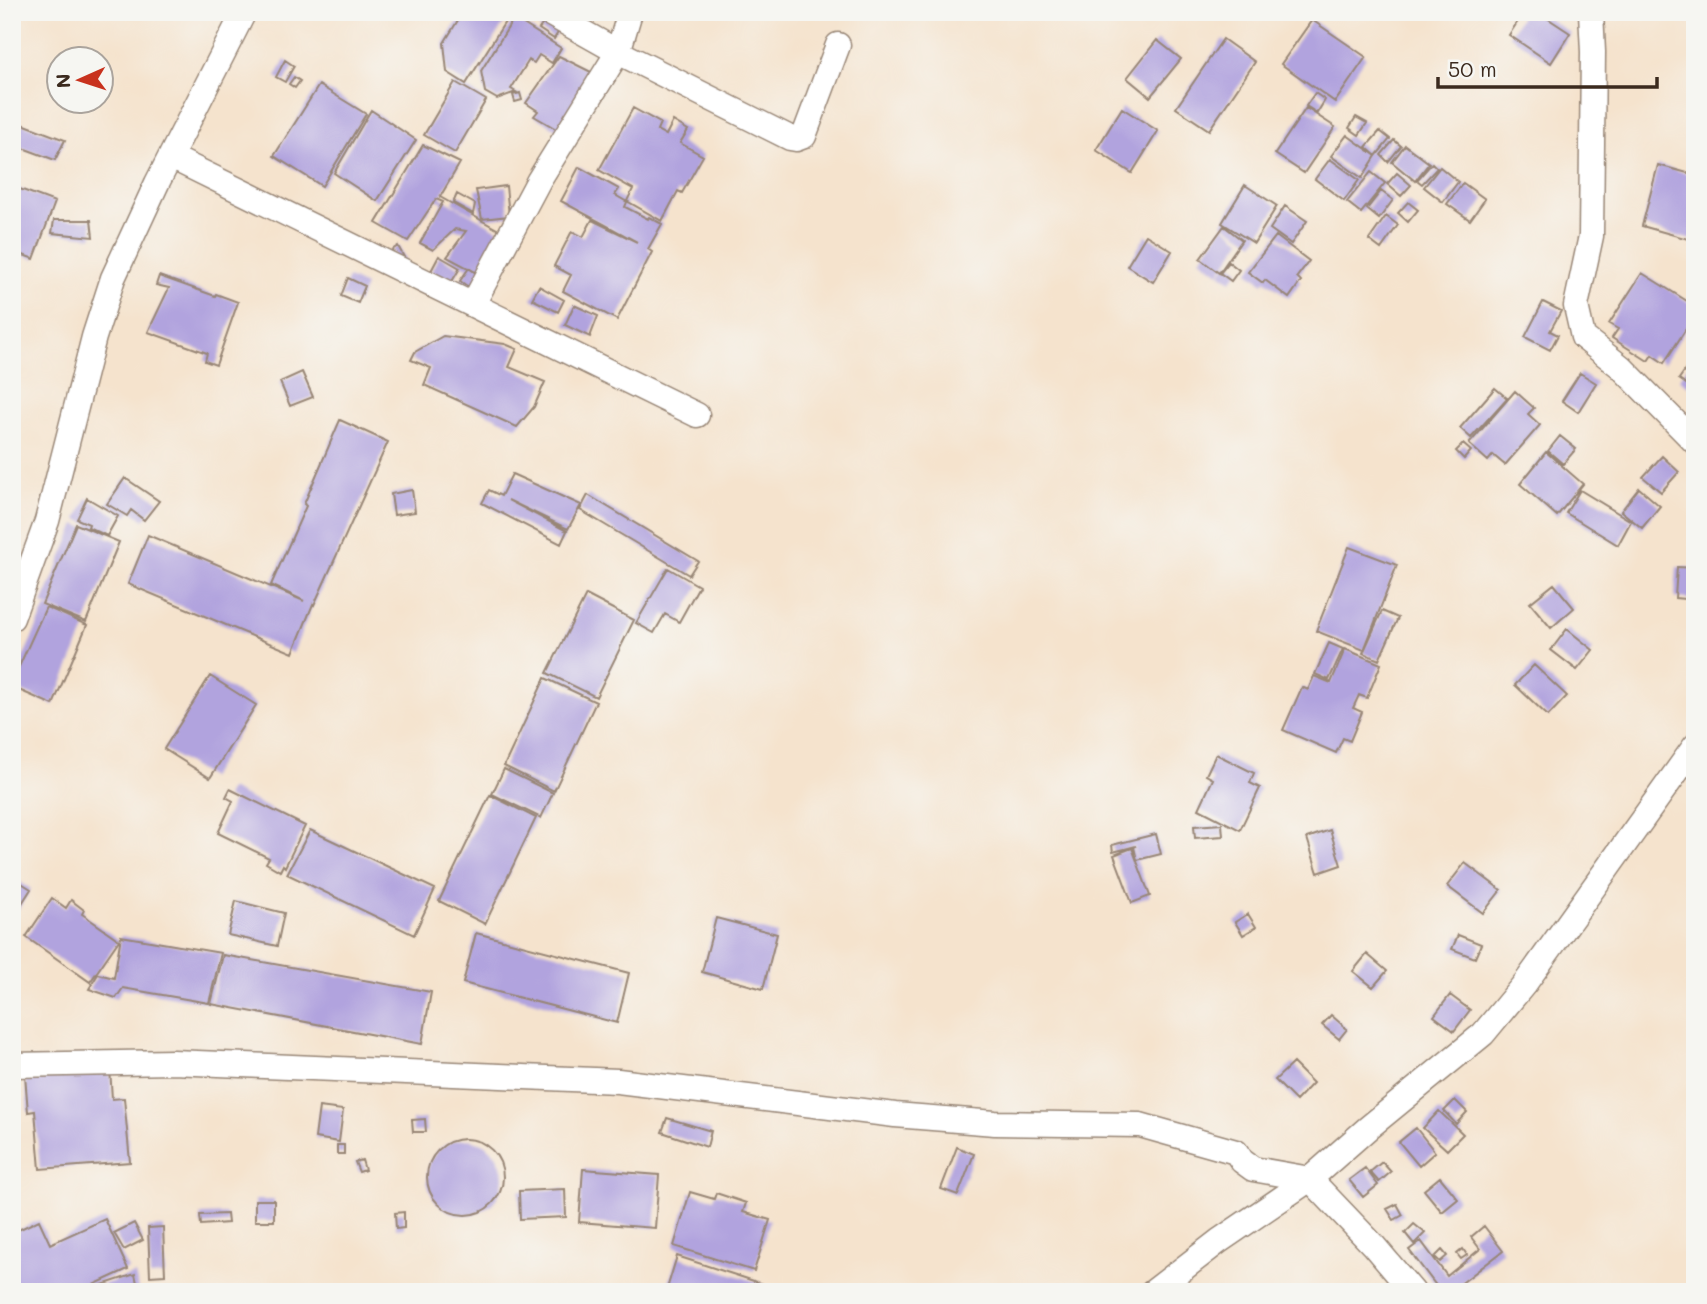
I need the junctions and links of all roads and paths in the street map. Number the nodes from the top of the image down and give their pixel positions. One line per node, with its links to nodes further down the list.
1 (244, 12): 7 (street)
2 (547, 12): 6 (street)
3 (630, 12): 6 (street)
4 (1591, 12): 10 (street)
5 (838, 45): 6 (street)
6 (618, 51): 8 (street)
7 (171, 157): 8 (street); 11 (street)
8 (472, 304): 9 (street)
9 (697, 415)
10 (1695, 442)
11 (12, 618)
12 (1695, 746): 14 (street)
13 (12, 1065): 14 (street)
14 (1310, 1179): 15 (street); 16 (street)
15 (1153, 1292)
16 (1413, 1292)

